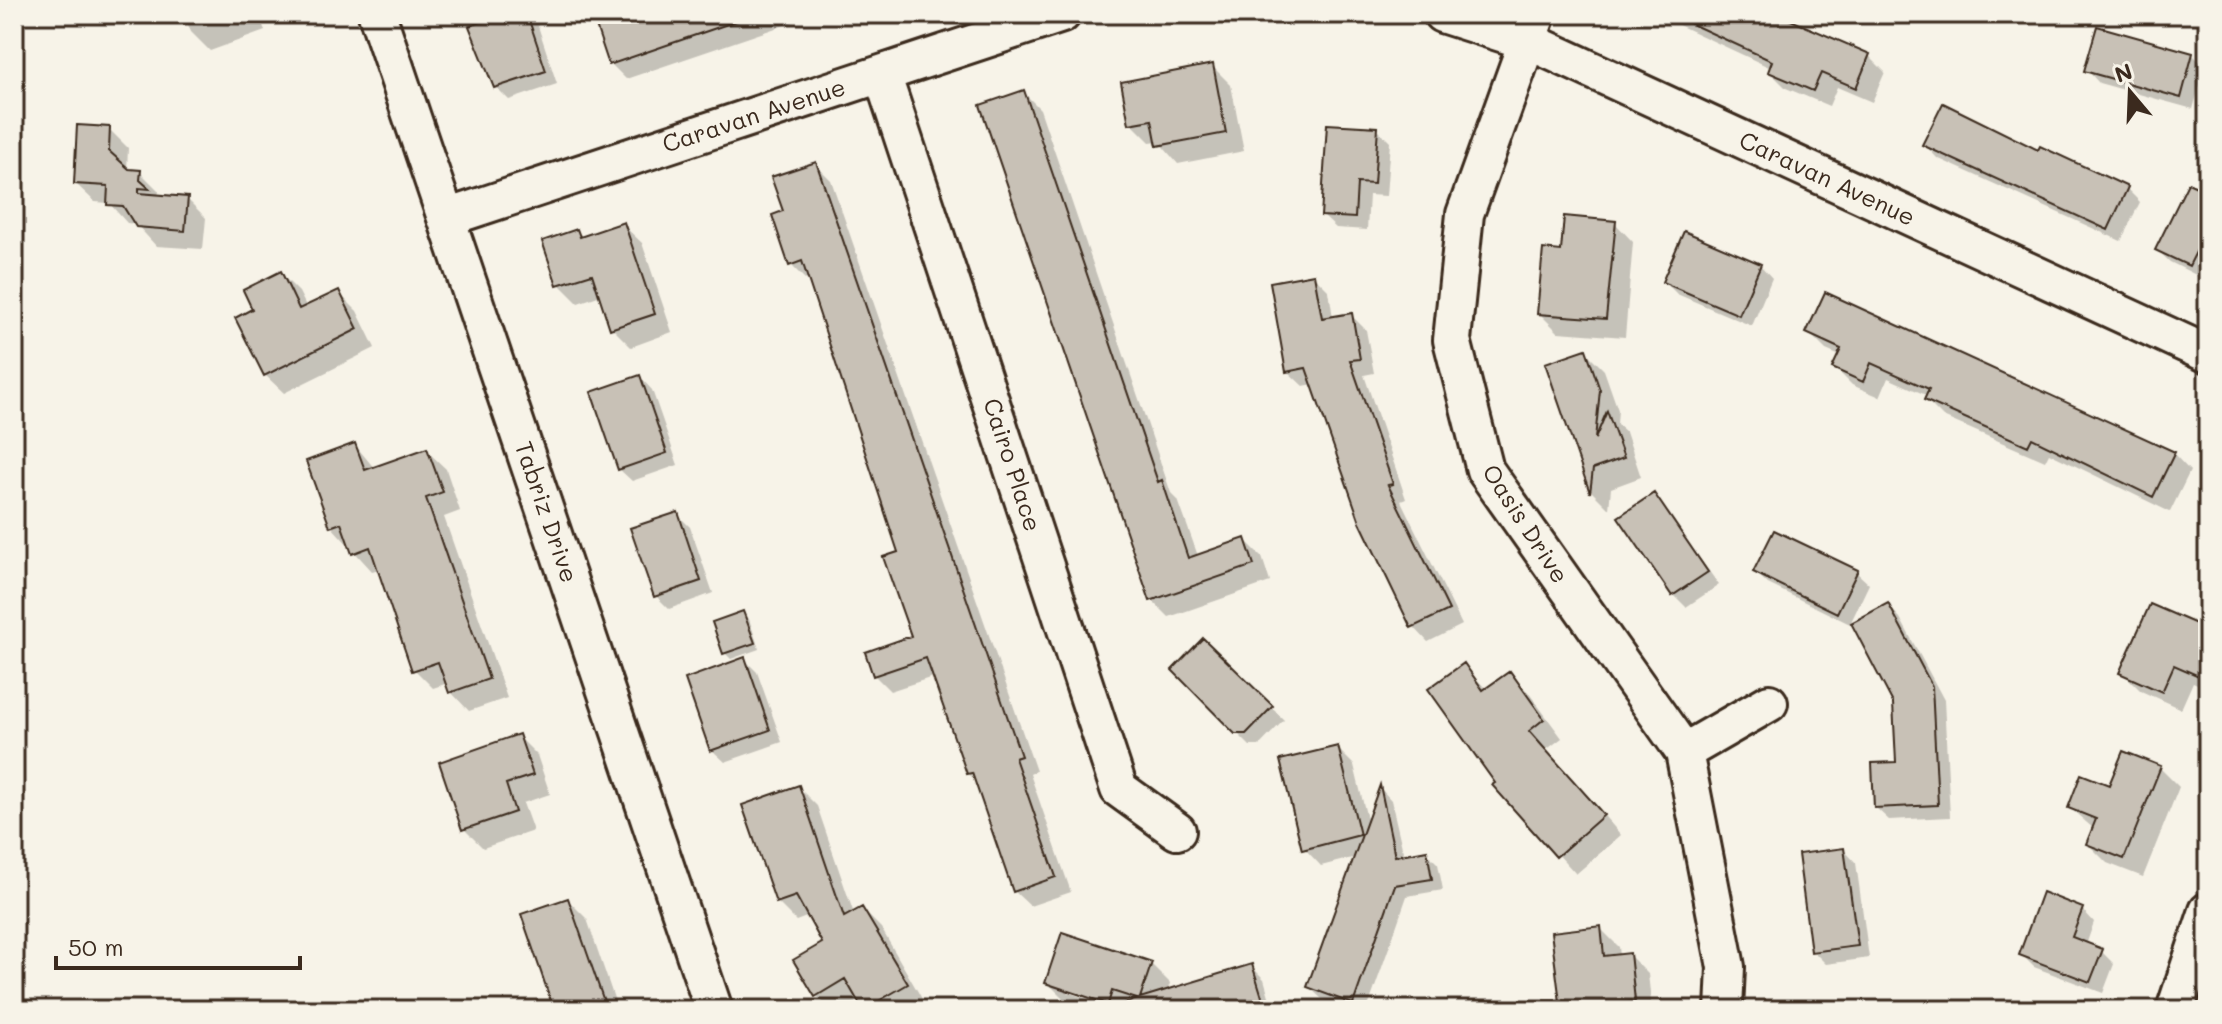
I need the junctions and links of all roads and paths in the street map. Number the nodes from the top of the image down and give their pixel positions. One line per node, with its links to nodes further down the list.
1 (377, 14): 6 (street, Tabriz Drive)
2 (1062, 14): 5 (street, Caravan Avenue)
3 (1442, 14): 4 (street, Caravan Avenue)
4 (1532, 28): 7 (street, Caravan Avenue); 9 (street, Oasis Drive)
5 (882, 74): 6 (street, Caravan Avenue); 10 (street, Cairo Place)
6 (446, 218): 12 (street, Tabriz Drive)
7 (2208, 354)
8 (1769, 703): 9 (street)
9 (1684, 752): 13 (street, Oasis Drive)
10 (1177, 831)
11 (2208, 911): 14 (street)
12 (714, 1010)
13 (1724, 1010)
14 (2175, 1010)

